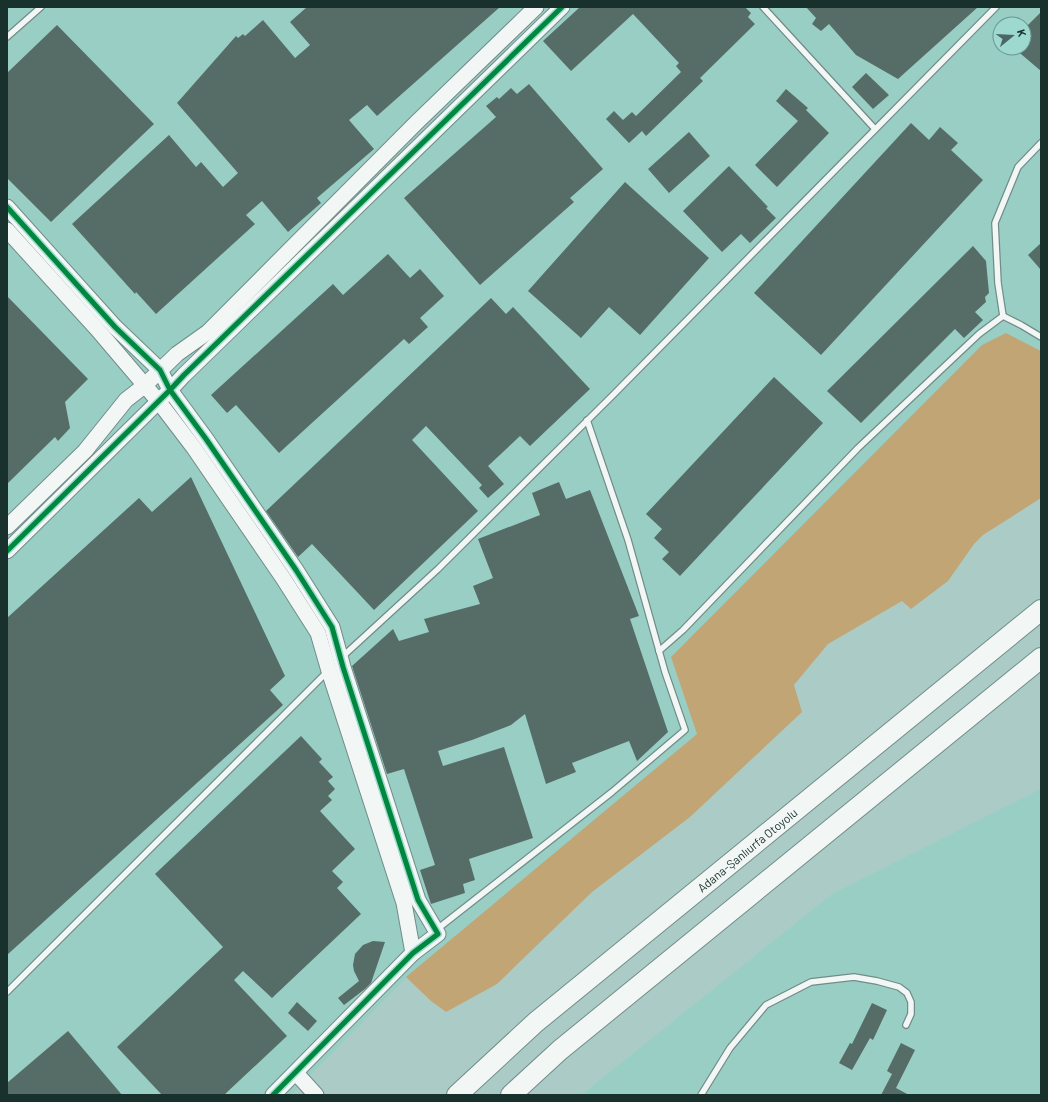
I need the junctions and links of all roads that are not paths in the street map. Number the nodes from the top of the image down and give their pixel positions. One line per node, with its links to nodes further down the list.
1 (41, 7): 6 (lane)
2 (536, 7): 13 (street)
3 (562, 7): 15 (street)
4 (763, 7): 7 (lane)
5 (996, 7): 7 (lane)
6 (7, 37)
7 (875, 130): 17 (lane)
8 (1041, 143): 11 (lane)
9 (7, 207): 13 (street)
10 (7, 230): 14 (street)
11 (1003, 316): 12 (lane); 21 (lane)
12 (1041, 337)
13 (160, 370): 14 (street); 15 (street)
14 (144, 386): 16 (street); 18 (street)
15 (170, 390): 16 (street); 23 (street)
16 (159, 402): 19 (street); 23 (street)
17 (587, 420): 21 (lane); 23 (lane)
18 (7, 527)
19 (7, 551)
20 (1041, 610): 31 (highway, Adana-Şanlıurfa Otoyolu)
21 (659, 651): 24 (lane)
22 (1041, 658): 32 (highway)
23 (335, 665): 24 (street); 25 (street); 26 (lane)
24 (437, 932): 25 (street)
25 (413, 954): 28 (street)
26 (7, 992)
27 (906, 1025): 33 (lane)
28 (296, 1073): 29 (street); 30 (street)
29 (273, 1095)
30 (316, 1095)
31 (457, 1095)
32 (512, 1095)
33 (701, 1095)

